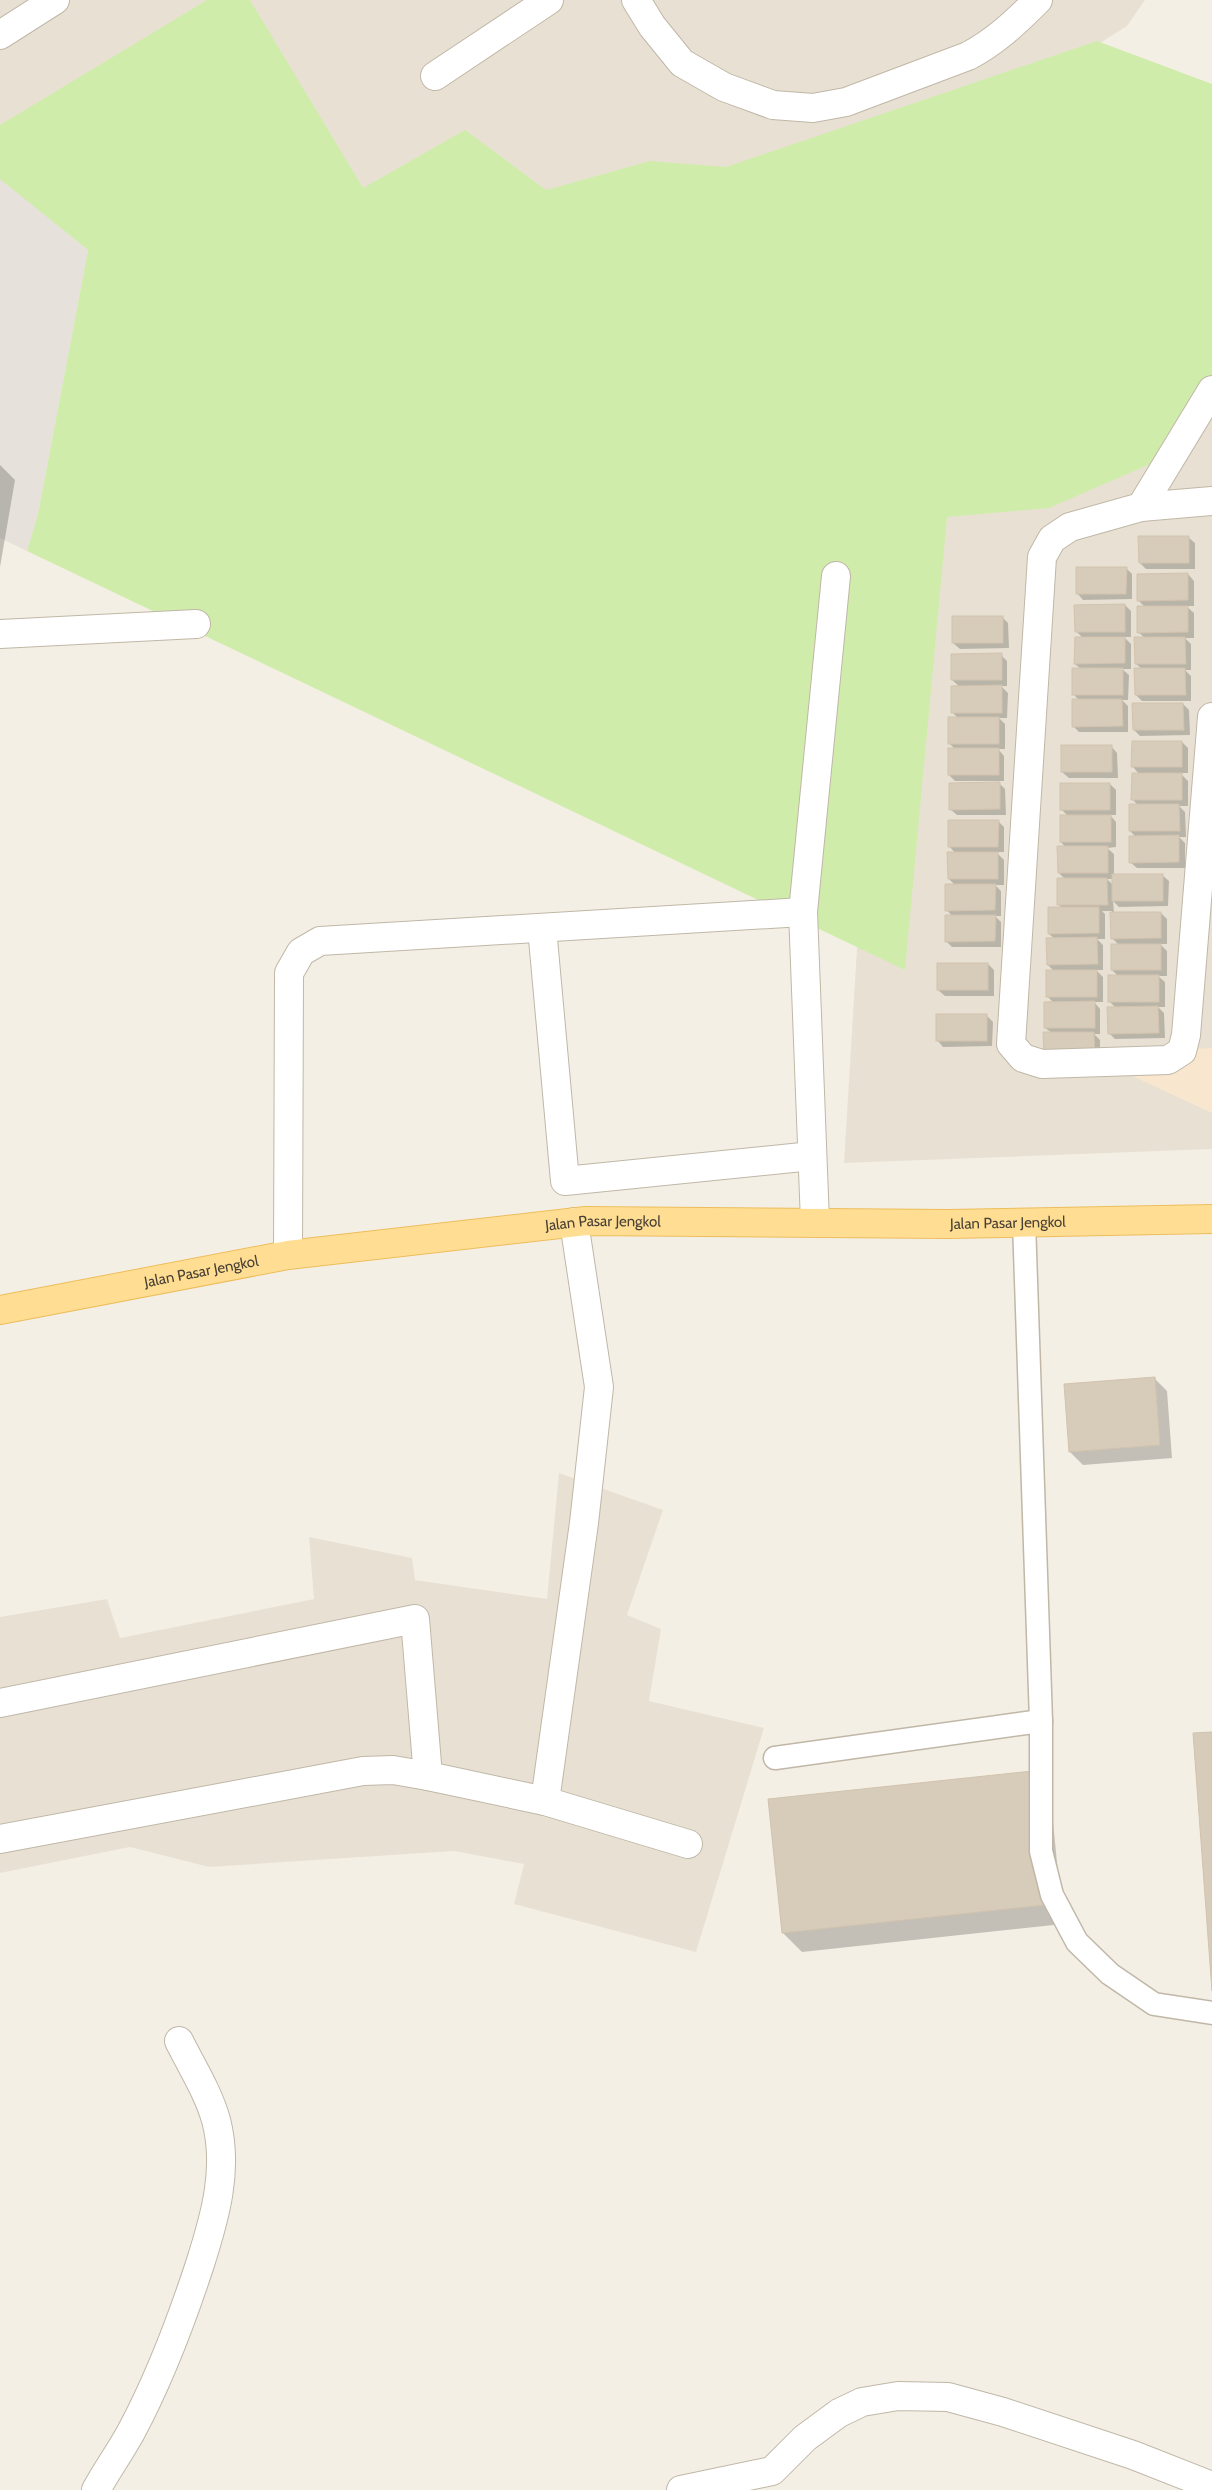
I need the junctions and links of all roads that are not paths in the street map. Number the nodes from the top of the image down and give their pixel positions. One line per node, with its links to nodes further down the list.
1 (56, 0): 5 (street)
2 (549, 0): 6 (street)
3 (636, 0): 4 (street)
4 (1038, 0)
5 (0, 35)
6 (435, 76)
7 (1212, 390): 9 (street)
8 (1212, 501): 9 (street)
9 (1141, 507): 13 (street)
10 (836, 576): 14 (street)
11 (196, 624): 12 (street)
12 (0, 634)
13 (1212, 717)
14 (803, 912): 15 (street); 16 (street)
15 (542, 928): 16 (street); 21 (street)
16 (812, 1156): 19 (street)
17 (1212, 1219): 20 (main road, Jalan Pasar Jengkol)
18 (574, 1222): 19 (main road, Jalan Pasar Jengkol); 21 (main road, Jalan Pasar Jengkol); 27 (street)
19 (815, 1222): 20 (main road, Jalan Pasar Jengkol)
20 (1024, 1222): 24 (lane)
21 (288, 1255): 22 (main road, Jalan Pasar Jengkol)
22 (0, 1310)
23 (0, 1703): 26 (street)
24 (1041, 1722): 25 (lane); 30 (lane)
25 (774, 1758)
26 (428, 1776): 27 (street); 28 (street)
27 (545, 1800): 29 (street)
28 (0, 1839)
29 (688, 1844)
30 (1212, 2013)
31 (179, 2042): 33 (street)
32 (1212, 2486): 34 (street)
33 (96, 2490)
34 (681, 2490)

